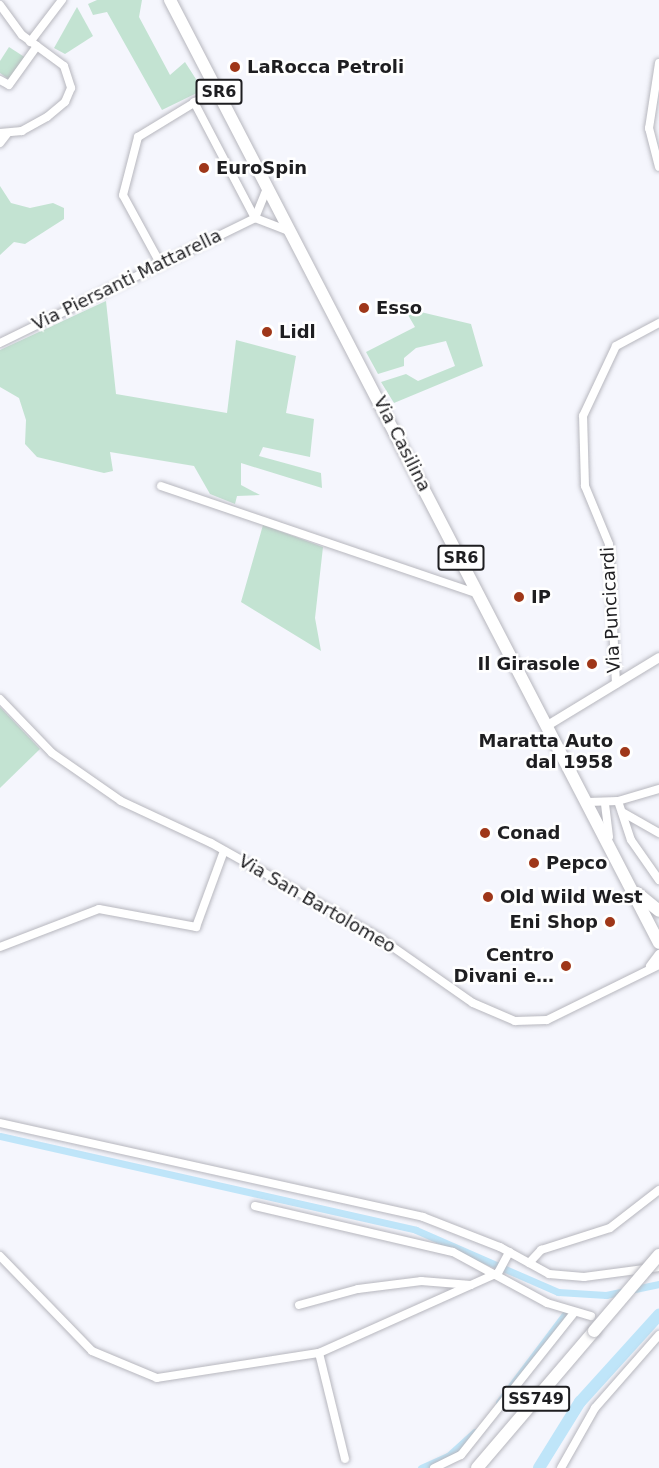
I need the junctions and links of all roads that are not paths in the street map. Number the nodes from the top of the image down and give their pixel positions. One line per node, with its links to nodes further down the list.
1 (62, 0): 4 (street)
2 (170, 0): 7 (main road, Via Casilina / SR6)
3 (0, 5): 4 (street)
4 (34, 44): 6 (street); 9 (street)
5 (659, 63): 11 (street)
6 (0, 80)
7 (217, 89): 8 (street); 12 (main road, Via Casilina / SR6)
8 (194, 102): 15 (street); 18 (street)
9 (3, 133): 10 (street)
10 (0, 142)
11 (659, 167)
12 (267, 184): 13 (main road, Via Casilina / SR6); 14 (street)
13 (278, 206): 14 (street); 16 (street); 17 (main road, Via Casilina / SR6)
14 (261, 208): 15 (street)
15 (255, 218): 16 (street); 18 (street, Via Piersanti Mattarella)
16 (264, 220): 17 (street)
17 (293, 235): 22 (main road, Via Casilina / SR6)
18 (160, 263): 20 (street, Via Piersanti Mattarella)
19 (659, 323): 24 (street, Via Puncicardi)
20 (0, 343)
21 (160, 486): 22 (street)
22 (480, 595): 26 (main road, Via Casilina / SR6)
23 (659, 657): 24 (street)
24 (616, 684): 26 (street)
25 (0, 699): 35 (street, Via San Bartolomeo)
26 (548, 725): 29 (main road, Via Casilina / SR6)
27 (659, 789): 28 (street)
28 (618, 801): 30 (street); 31 (street)
29 (588, 802): 30 (street); 34 (main road, Via Casilina / SR6)
30 (605, 804): 34 (street)
31 (622, 812): 33 (street); 36 (street)
32 (659, 820): 33 (street)
33 (657, 831)
34 (611, 845): 37 (main road, Via Casilina / SR6)
35 (224, 851): 40 (street); 42 (street, Via San Bartolomeo)
36 (659, 880)
37 (633, 889): 38 (main road, Via Casilina / SR6); 39 (main road, Via Casilina / SR6)
38 (659, 911)
39 (659, 943)
40 (0, 946)
41 (659, 954): 42 (street)
42 (655, 966)
43 (0, 1123): 46 (street)
44 (659, 1191): 49 (street)
45 (255, 1206): 51 (street)
46 (509, 1252): 49 (street); 51 (street)
47 (659, 1255): 60 (main road, SS749, bridge)
48 (0, 1256): 57 (street)
49 (529, 1263): 50 (street)
50 (659, 1267)
51 (498, 1273): 52 (street); 54 (street)
52 (472, 1285): 53 (street); 57 (street)
53 (299, 1305)
54 (574, 1313): 55 (street); 59 (street)
55 (591, 1316)
56 (659, 1335): 61 (street)
57 (319, 1353): 58 (street)
58 (345, 1459)
59 (434, 1468)
60 (477, 1468)
61 (561, 1468)

